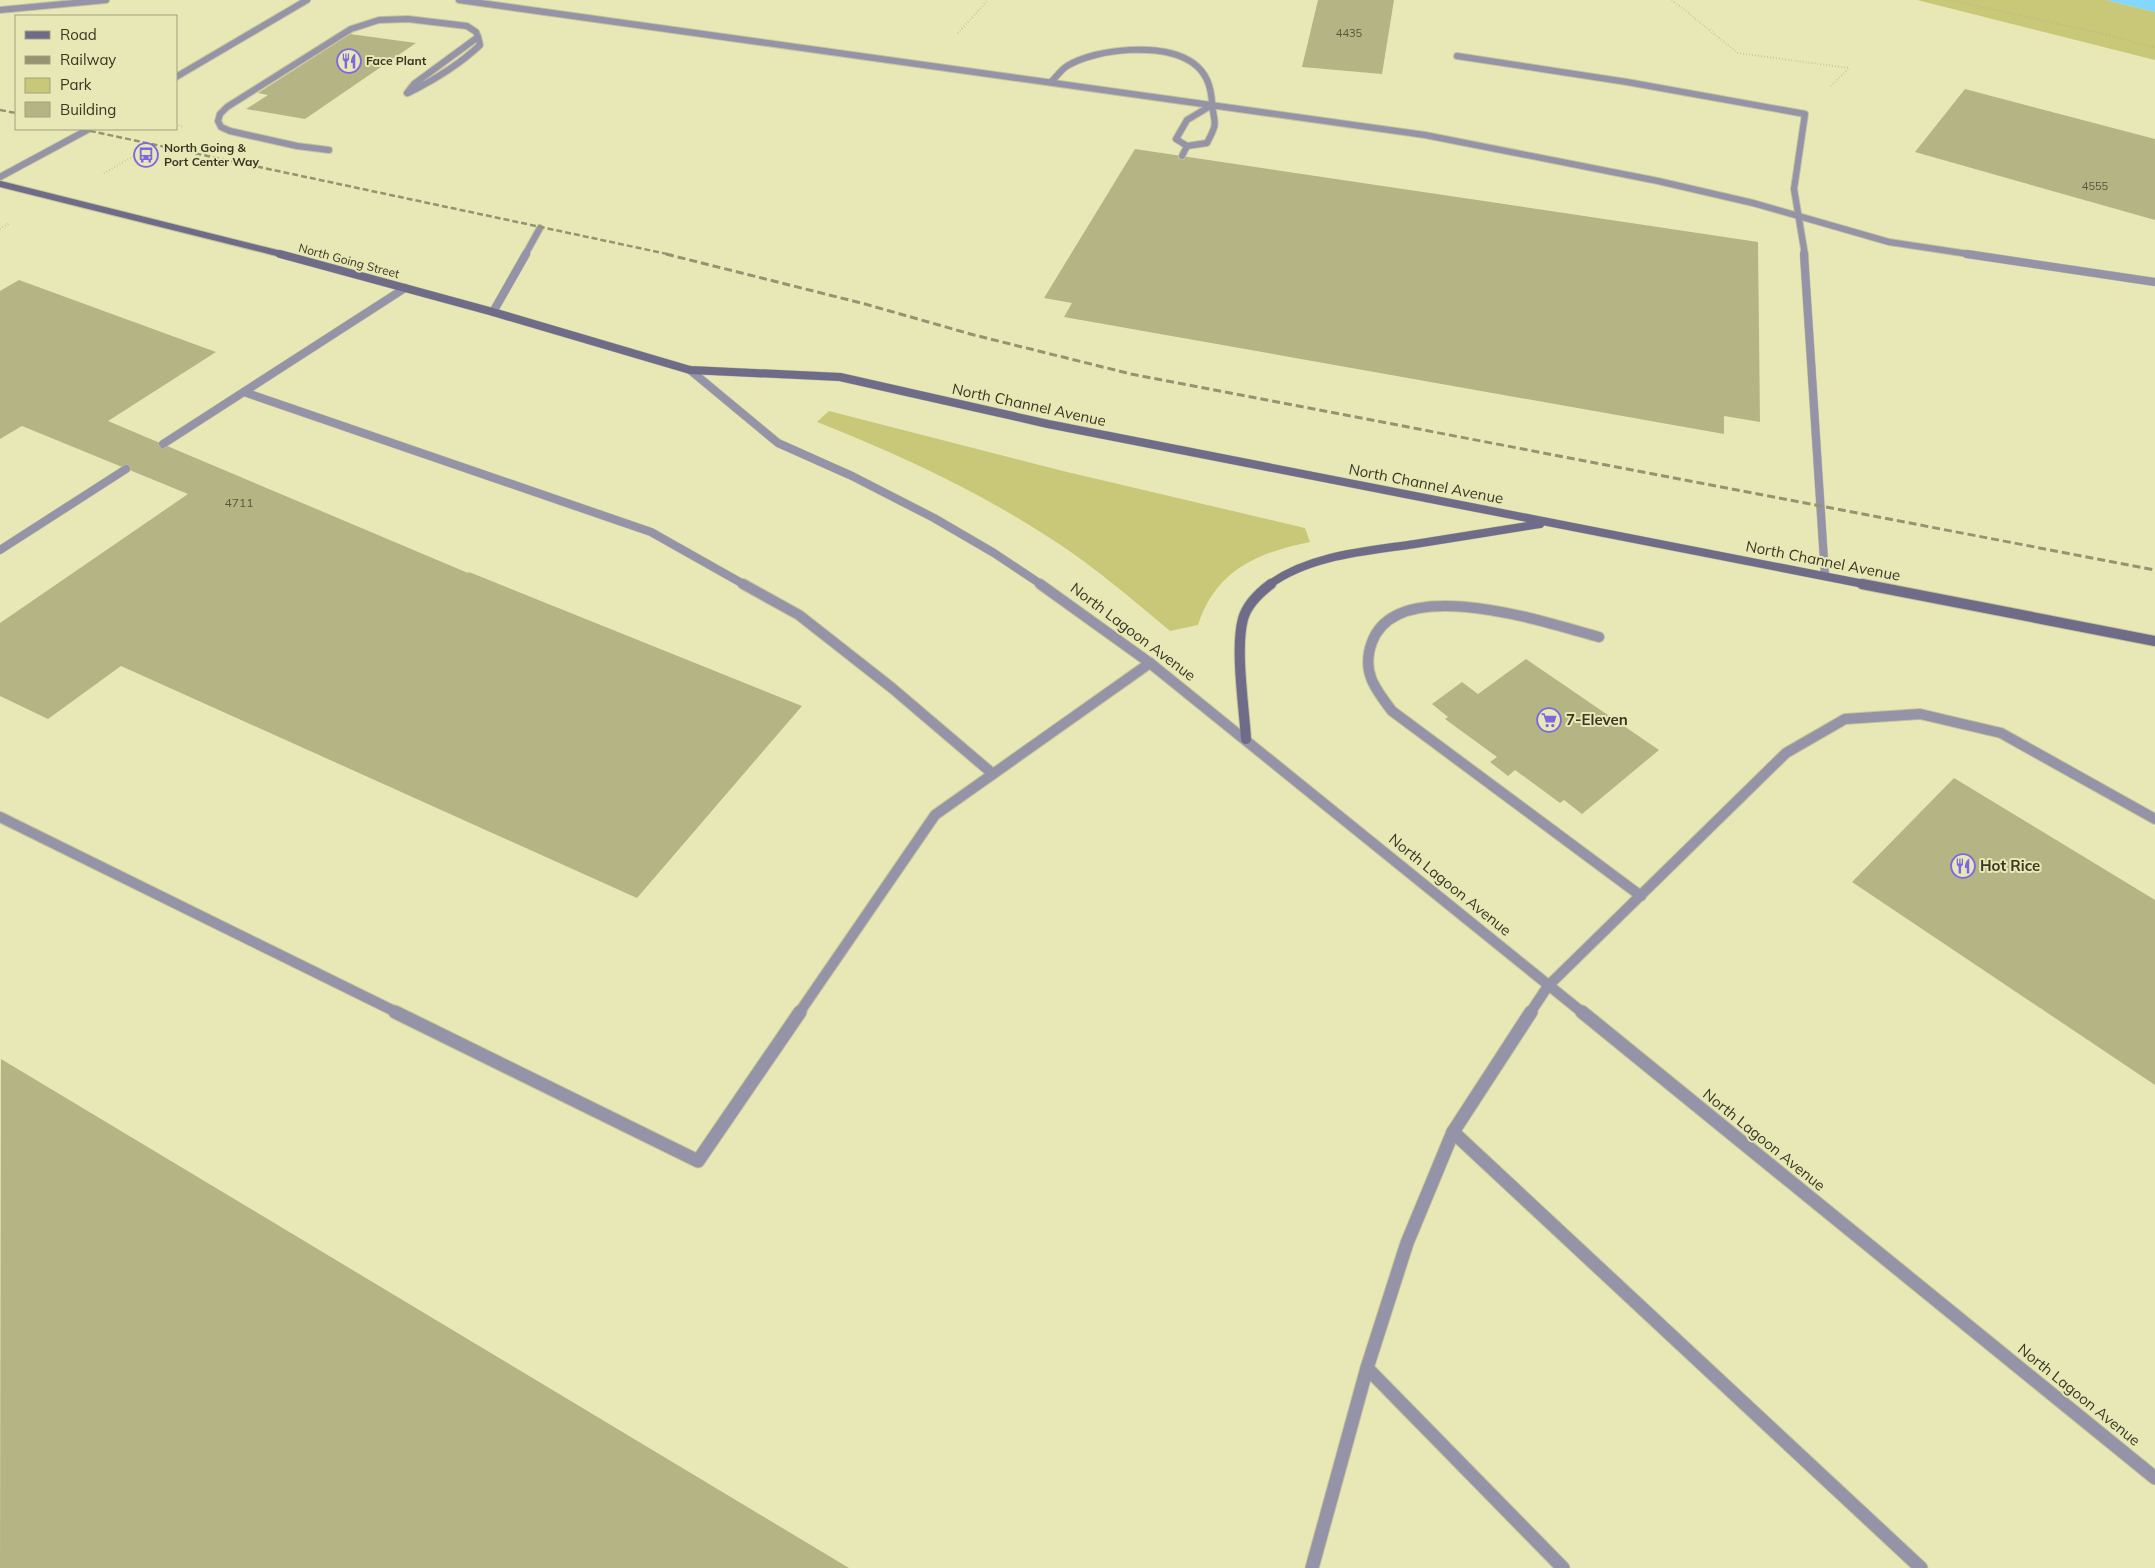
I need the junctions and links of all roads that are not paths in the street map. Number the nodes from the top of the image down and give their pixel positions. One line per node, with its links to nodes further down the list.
1 (106, 0): 4 (street)
2 (307, 0): 6 (street)
3 (459, 0): 7 (street)
4 (0, 10)
5 (1456, 56): 16 (street)
6 (178, 76)
7 (1051, 82): 9 (street); 9 (street)
8 (407, 94): 12 (street)
9 (1212, 105): 11 (street); 11 (street); 16 (street)
10 (87, 130): 14 (street)
11 (1187, 146): 13 (street)
12 (329, 150)
13 (1182, 156)
14 (0, 177)
15 (0, 184): 19 (main road, North Going Street)
16 (1798, 216): 18 (street); 27 (street)
17 (540, 228): 20 (street)
18 (2155, 282)
19 (405, 288): 20 (main road, North Going Street); 22 (street)
20 (493, 312): 21 (main road, North Going Street)
21 (690, 370): 25 (main road, North Channel Avenue); 30 (street, North Lagoon Avenue)
22 (244, 392): 23 (street); 32 (street)
23 (164, 444)
24 (126, 468): 26 (street)
25 (1548, 522): 27 (main road, North Channel Avenue); 31 (main road)
26 (0, 550)
27 (1825, 576): 29 (main road, North Channel Avenue)
28 (1599, 637): 35 (street)
29 (2155, 641)
30 (1150, 663): 31 (street, North Lagoon Avenue); 32 (street)
31 (1246, 739): 36 (street, North Lagoon Avenue)
32 (993, 774): 33 (street)
33 (0, 817)
34 (2155, 819): 35 (street)
35 (1641, 896): 36 (street)
36 (1548, 986): 37 (street); 39 (street, North Lagoon Avenue)
37 (1453, 1132): 38 (street); 42 (street)
38 (1367, 1368): 40 (street); 41 (street)
39 (2155, 1478)
40 (1312, 1568)
41 (1563, 1568)
42 (1921, 1568)

